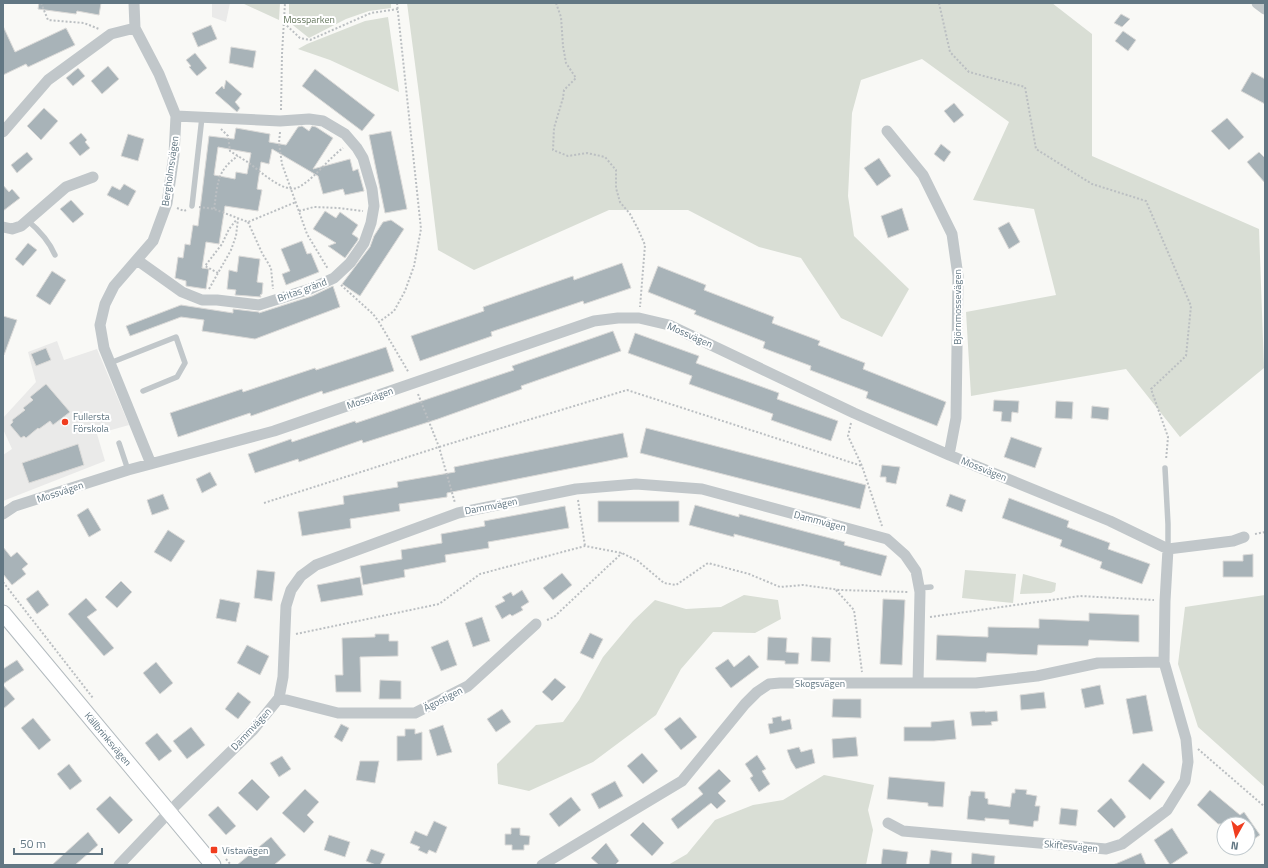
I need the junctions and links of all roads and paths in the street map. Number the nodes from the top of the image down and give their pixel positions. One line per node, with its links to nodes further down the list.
1 (41, 3): 12 (path)
2 (134, 3): 11 (street, Bergholmsvägen)
3 (285, 3): 10 (path)
4 (397, 3): 8 (path)
5 (556, 3): 40 (path)
6 (939, 3): 51 (path)
7 (1257, 3): 9 (street)
8 (398, 9): 10 (path); 41 (path)
9 (1265, 9)
10 (284, 23): 16 (path)
11 (135, 28): 12 (street); 13 (street, Bergholmsvägen)
12 (111, 34): 18 (street)
13 (176, 116): 14 (street, Britas gränd); 24 (street, Bergholmsvägen)
14 (202, 117): 15 (street, Britas gränd); 25 (lane)
15 (223, 118): 16 (street, Britas gränd); 20 (path)
16 (280, 121): 19 (street, Britas gränd); 22 (path)
17 (887, 131): 48 (street, Björnmossevägen)
18 (3, 132)
19 (352, 141): 22 (path); 28 (street, Britas gränd)
20 (238, 156): 22 (path); 26 (path)
21 (93, 177): 30 (street)
22 (291, 190): 23 (path)
23 (296, 202): 27 (path); 31 (path)
24 (167, 203): 25 (path); 34 (street, Bergholmsvägen)
25 (192, 206): 26 (path)
26 (214, 209): 29 (path)
27 (299, 211): 28 (path); 36 (path)
28 (373, 213): 36 (street, Britas gränd)
29 (238, 218): 31 (path); 35 (path); 35 (path)
30 (27, 220): 32 (street); 33 (lane)
31 (248, 222): 37 (path)
32 (3, 226)
33 (55, 255)
34 (137, 260): 39 (street, Britas gränd); 42 (street, Bergholmsvägen)
35 (219, 273): 39 (path)
36 (334, 278): 39 (street, Britas gränd)
37 (273, 290)
38 (348, 292): 41 (path)
39 (202, 300)
40 (639, 310)
41 (379, 322): 43 (path)
42 (110, 363): 44 (lane); 49 (street, Bergholmsvägen)
43 (413, 383): 47 (path); 48 (street, Mossvägen); 49 (street, Mossvägen)
44 (143, 391)
45 (852, 420): 50 (path)
46 (118, 443): 52 (lane)
47 (439, 447): 50 (path); 54 (path); 55 (path)
48 (949, 455): 60 (street, Mossvägen)
49 (150, 464): 52 (street, Mossvägen)
50 (862, 466): 58 (path)
51 (1165, 468): 60 (lane)
52 (128, 470): 56 (street, Mossvägen)
53 (576, 489): 58 (street, Dammvägen); 59 (path); 68 (street, Dammvägen)
54 (453, 497)
55 (264, 503)
56 (3, 514)
57 (1244, 537): 60 (street)
58 (887, 539): 63 (street, Dammvägen)
59 (585, 546): 61 (path); 68 (path)
60 (1168, 549): 64 (street, Skiftesvägen)
61 (622, 553): 62 (path); 67 (path)
62 (835, 589): 63 (path); 70 (path)
63 (923, 589): 66 (street, Dammvägen)
64 (1165, 601): 66 (path); 69 (street, Skiftesvägen)
65 (3, 613): 75 (street, Källbrinksvägen)
66 (920, 619): 71 (street, Dammvägen)
67 (536, 624): 72 (street, Ägostigen)
68 (284, 637): 72 (street, Dammvägen)
69 (1164, 662): 71 (street, Skogsvägen); 73 (street, Skiftesvägen)
70 (864, 683): 71 (street, Skogsvägen); 79 (street, Skogsvägen)
71 (918, 684)
72 (279, 698): 75 (street, Dammvägen)
73 (1186, 739): 74 (path); 76 (street, Skiftesvägen)
74 (1265, 807)
75 (169, 813): 77 (street, Dammvägen); 78 (street, Källbrinksvägen)
76 (888, 823)
77 (119, 865)
78 (213, 865)
79 (542, 865)

